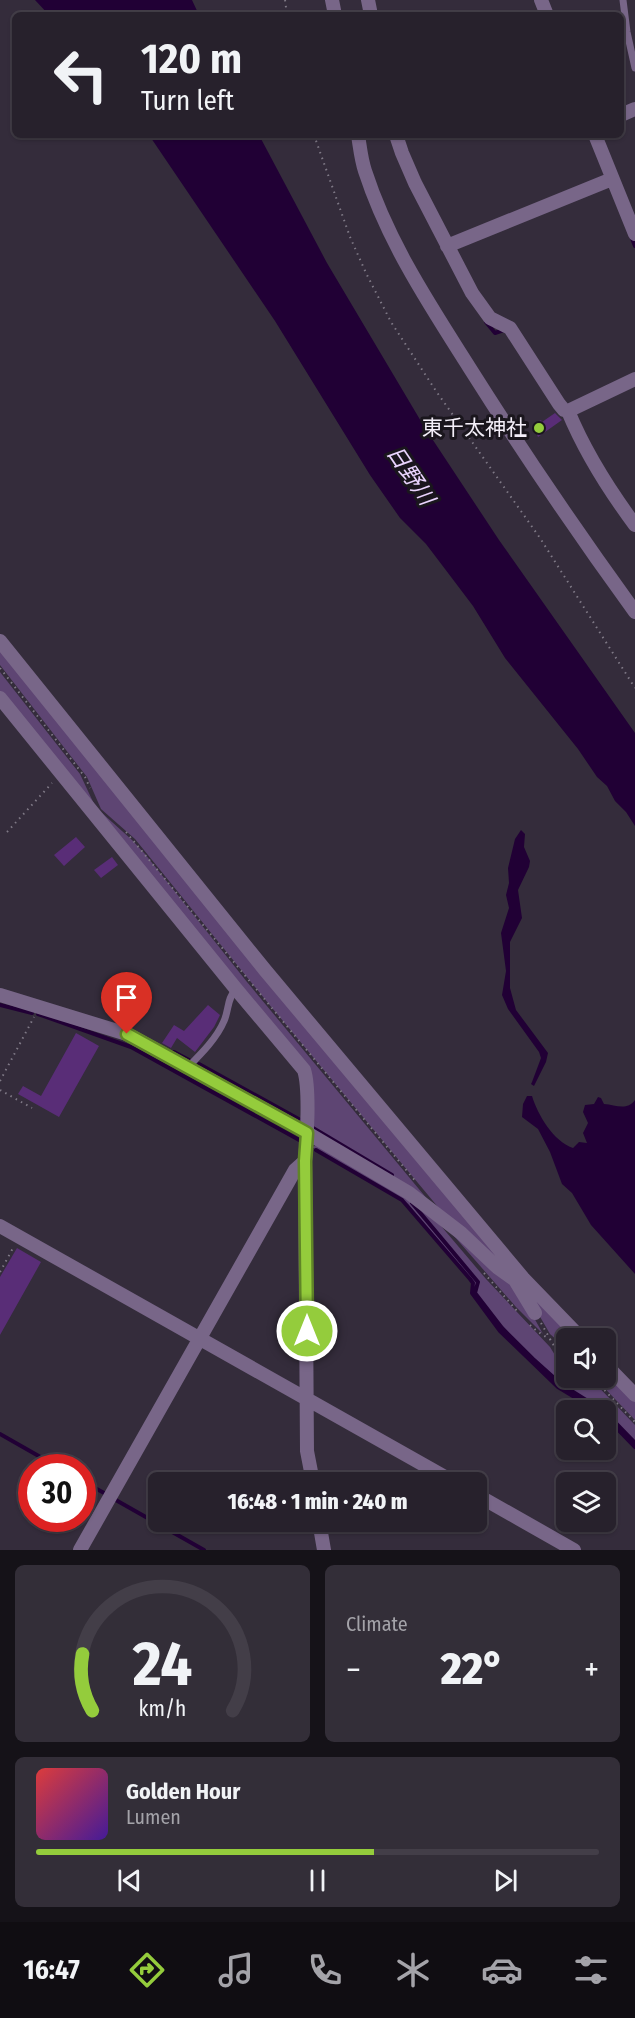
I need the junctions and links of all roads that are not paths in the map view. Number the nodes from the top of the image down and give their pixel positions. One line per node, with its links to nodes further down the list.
1 (623, 0): 2 (lane)
2 (635, 68)
3 (359, 138): 12 (street)
4 (397, 138): 8 (street)
5 (596, 138): 6 (street)
6 (612, 179): 7 (street); 8 (street)
7 (635, 234)
8 (447, 246): 10 (street)
9 (635, 379): 10 (street)
10 (568, 411): 11 (street)
11 (635, 525)
12 (635, 612)
13 (0, 641): 21 (street)
14 (0, 698): 15 (street)
15 (236, 989): 17 (lane); 18 (street)
16 (0, 995): 17 (street)
17 (188, 1067): 18 (street)
18 (307, 1133): 19 (street); 21 (street)
19 (305, 1161): 24 (street); 27 (street)
20 (0, 1226): 24 (street)
21 (519, 1279): 22 (street); 23 (street)
22 (528, 1316)
23 (570, 1328)
24 (199, 1338): 27 (street); 32 (street)
25 (616, 1375): 26 (street)
26 (635, 1395)
27 (307, 1399): 28 (street); 29 (street)
28 (311, 1472)
29 (436, 1472)
30 (487, 1501): 34 (street)
31 (321, 1532): 33 (street)
32 (80, 1550)
33 (324, 1550)
34 (574, 1550)

